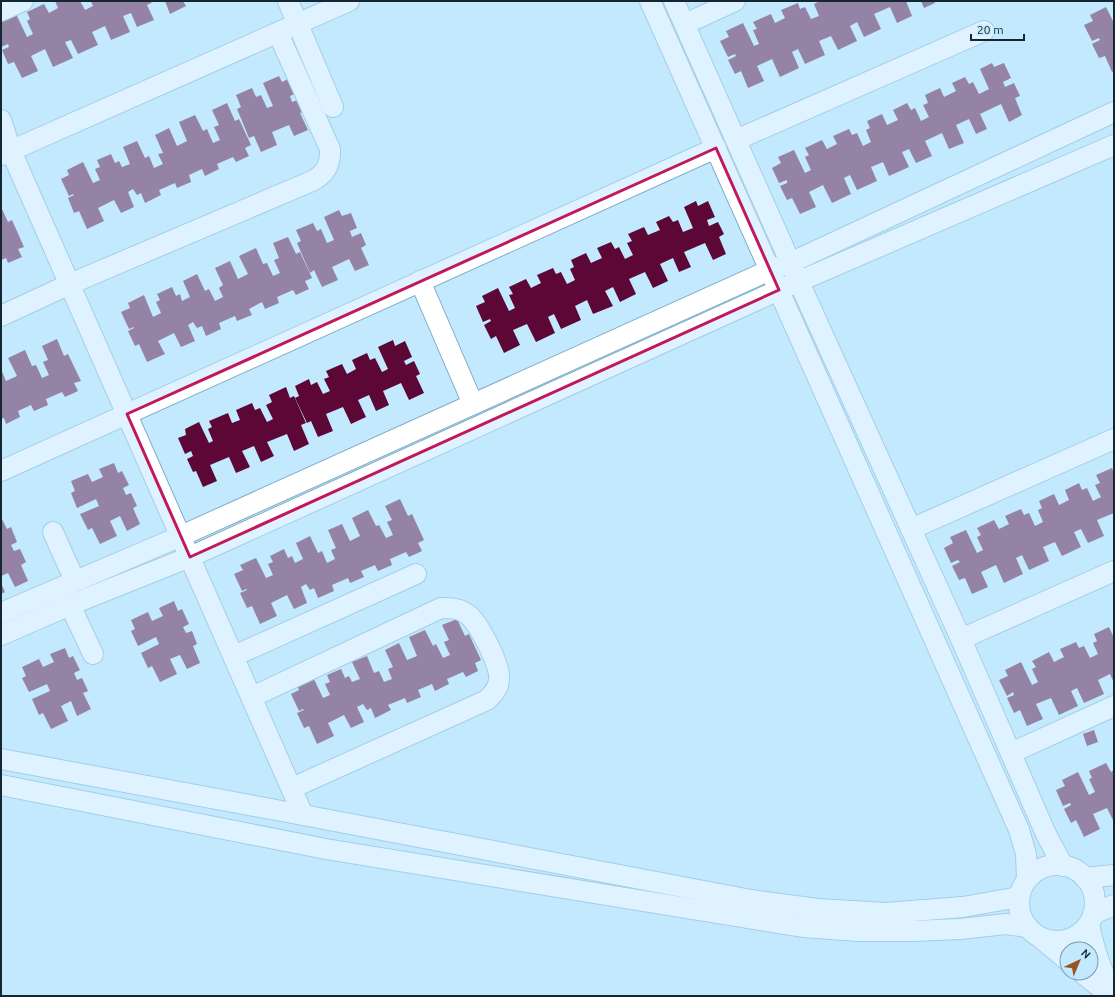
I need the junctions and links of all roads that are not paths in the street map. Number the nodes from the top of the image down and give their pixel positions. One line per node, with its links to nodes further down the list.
1 (23, 1): 7 (street)
2 (288, 1): 8 (street)
3 (349, 1): 8 (street)
4 (650, 1): 17 (street)
5 (674, 1): 9 (street)
6 (736, 1): 9 (street)
7 (1, 11)
8 (297, 24): 11 (street); 12 (street)
9 (684, 24): 15 (street)
10 (984, 31): 15 (street)
11 (278, 33): 18 (street); 23 (street)
12 (333, 107)
13 (1114, 112): 19 (street)
14 (1, 120): 18 (street)
15 (736, 140): 19 (street)
16 (1114, 145): 22 (street)
17 (716, 148): 20 (street); 21 (street)
18 (6, 153): 23 (street)
19 (790, 263): 20 (street); 22 (street)
20 (770, 270): 24 (street); 26 (street)
21 (420, 281): 26 (street); 27 (street)
22 (799, 282): 24 (street); 30 (street)
23 (70, 284): 25 (street); 27 (street)
24 (779, 290): 33 (street); 53 (street)
25 (1, 316)
26 (473, 404): 32 (street)
27 (127, 414): 29 (street); 32 (street)
28 (1114, 439): 30 (street)
29 (1, 471)
30 (911, 529): 40 (street)
31 (53, 532): 36 (street)
32 (181, 536): 33 (street); 36 (street)
33 (190, 557): 37 (street); 42 (street)
34 (1114, 571): 40 (street)
35 (416, 574): 42 (street)
36 (75, 581): 38 (street)
37 (70, 605): 39 (street); 41 (street)
38 (1, 613)
39 (1, 635)
40 (960, 639): 45 (street)
41 (93, 654)
42 (234, 656): 43 (street)
43 (252, 697): 48 (street); 48 (street)
44 (1114, 706): 45 (street)
45 (1011, 753): 50 (street)
46 (1, 759): 49 (street)
47 (1, 785): 56 (street)
48 (292, 788): 49 (street)
49 (304, 815): 53 (street)
50 (1063, 866): 52 (street); 53 (street)
51 (1114, 875): 52 (street)
52 (1085, 878): 55 (street)
53 (1023, 888): 56 (street)
54 (1114, 905): 55 (street)
55 (1091, 919): 56 (street); 60 (street)
56 (1034, 932): 57 (street)
57 (1059, 953)
58 (1092, 981): 59 (street)
59 (1111, 996)
60 (1114, 996)

